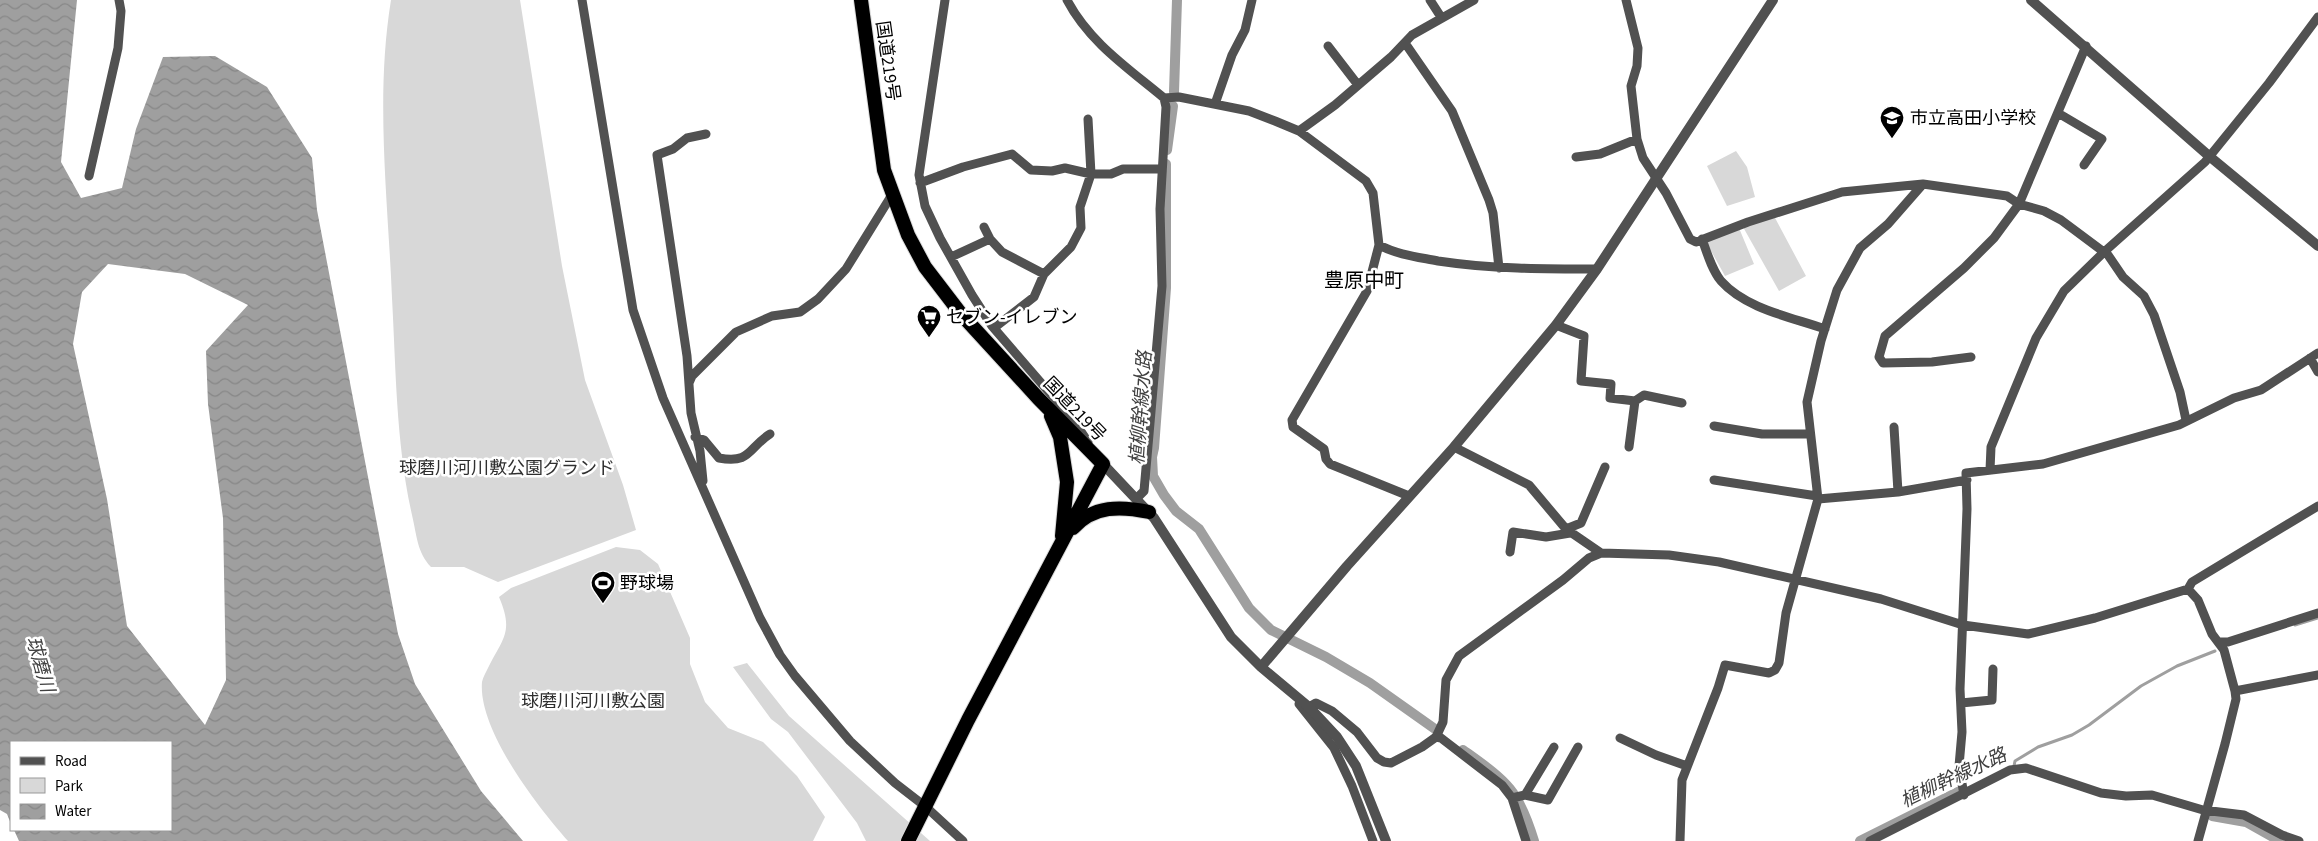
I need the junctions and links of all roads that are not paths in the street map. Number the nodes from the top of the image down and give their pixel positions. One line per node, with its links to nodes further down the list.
1 (120, 0): 30 (street)
2 (582, 0): 70 (street)
3 (860, 0): 34 (highway, 国道219号)
4 (946, 0): 32 (street)
5 (1067, 0): 18 (street)
6 (1252, 0): 19 (street)
7 (1430, 0): 12 (street)
8 (1474, 0): 12 (street)
9 (1626, 0): 24 (street)
10 (1773, 0): 31 (street)
11 (2031, 0): 16 (street)
12 (1441, 17): 14 (street)
13 (2318, 17): 25 (street)
14 (1405, 43): 17 (street); 43 (street)
15 (1328, 46): 17 (street)
16 (2086, 46): 20 (street); 25 (street)
17 (1358, 86): 22 (street)
18 (1164, 98): 19 (street); 28 (street)
19 (1215, 104): 22 (street)
20 (2058, 113): 27 (street); 35 (street)
21 (1088, 119): 29 (street)
22 (1299, 131): 39 (street)
23 (706, 134): 53 (street)
24 (1637, 140): 26 (street); 31 (street)
25 (2209, 156): 40 (street); 41 (street)
26 (1576, 157)
27 (2084, 165)
28 (1162, 169): 29 (street); 74 (street)
29 (1091, 174): 32 (street); 45 (street)
30 (89, 176)
31 (1656, 181): 38 (street); 44 (street)
32 (920, 183): 42 (street)
33 (1923, 184): 35 (street); 38 (street); 48 (street)
34 (893, 193): 53 (street); 56 (highway, 国道219号)
35 (2019, 204): 41 (street); 50 (street)
36 (984, 227): 37 (street)
37 (990, 239): 42 (street); 45 (street)
38 (1702, 240): 48 (street)
39 (1379, 245): 43 (street); 72 (street)
40 (2318, 246)
41 (2104, 252): 57 (street); 67 (street)
42 (951, 257): 47 (street)
43 (1499, 268): 44 (street)
44 (1597, 269): 46 (street)
45 (1044, 274): 47 (street)
46 (1556, 325): 54 (street); 64 (street)
47 (994, 328): 65 (street)
48 (1825, 330): 61 (street)
49 (2318, 352): 51 (street)
50 (1972, 357)
51 (2310, 358): 52 (street); 57 (street)
52 (2318, 372)
53 (689, 383): 62 (street)
54 (1635, 401): 55 (street); 63 (street)
55 (1682, 403)
56 (1048, 409): 65 (highway, 国道219号); 78 (highway)
57 (2186, 420): 67 (street)
58 (1714, 426): 61 (street)
59 (1894, 427): 71 (street)
60 (770, 434): 62 (street)
61 (1810, 434): 73 (street)
62 (695, 438): 70 (street)
63 (1629, 447)
64 (1454, 448): 72 (street); 77 (street)
65 (1103, 464): 74 (street); 78 (highway, 国道219号)
66 (1605, 467): 77 (street)
67 (1990, 470): 69 (street)
68 (1714, 480): 73 (street)
69 (1967, 480): 71 (street); 84 (street)
70 (704, 491): 101 (street)
71 (1898, 492): 73 (street)
72 (1409, 496): 86 (street)
73 (1818, 497): 81 (street)
74 (1137, 498): 76 (street)
75 (2318, 506): 82 (street)
76 (1149, 512): 78 (highway); 86 (street)
77 (1568, 531): 79 (street); 80 (street)
78 (1062, 542): 101 (highway, 国道219号)
79 (1510, 552)
80 (1601, 553): 81 (street); 93 (street)
81 (1795, 580): 84 (street); 97 (street)
82 (2188, 589): 84 (street); 85 (street)
83 (2318, 613): 85 (street)
84 (1963, 624): 91 (street)
85 (2220, 642): 90 (street)
86 (1261, 667): 89 (street)
87 (1993, 668): 91 (street)
88 (2318, 675): 90 (street)
89 (1288, 691): 92 (street); 104 (street)
90 (2236, 691): 100 (street)
91 (1961, 703): 98 (street)
92 (1309, 707): 93 (street); 105 (street)
93 (1436, 737): 99 (street)
94 (1620, 738): 97 (street)
95 (1554, 747): 99 (street)
96 (1578, 747): 99 (street)
97 (1687, 766): 107 (street)
98 (1963, 791): 100 (street); 108 (street)
99 (1518, 797): 106 (street)
100 (2208, 809): 109 (street); 110 (street)
101 (923, 811): 102 (highway, 国道219号); 103 (street)
102 (908, 841)
103 (963, 841)
104 (1373, 841)
105 (1386, 841)
106 (1526, 841)
107 (1680, 841)
108 (1870, 841)
109 (2198, 841)
110 (2299, 841)

